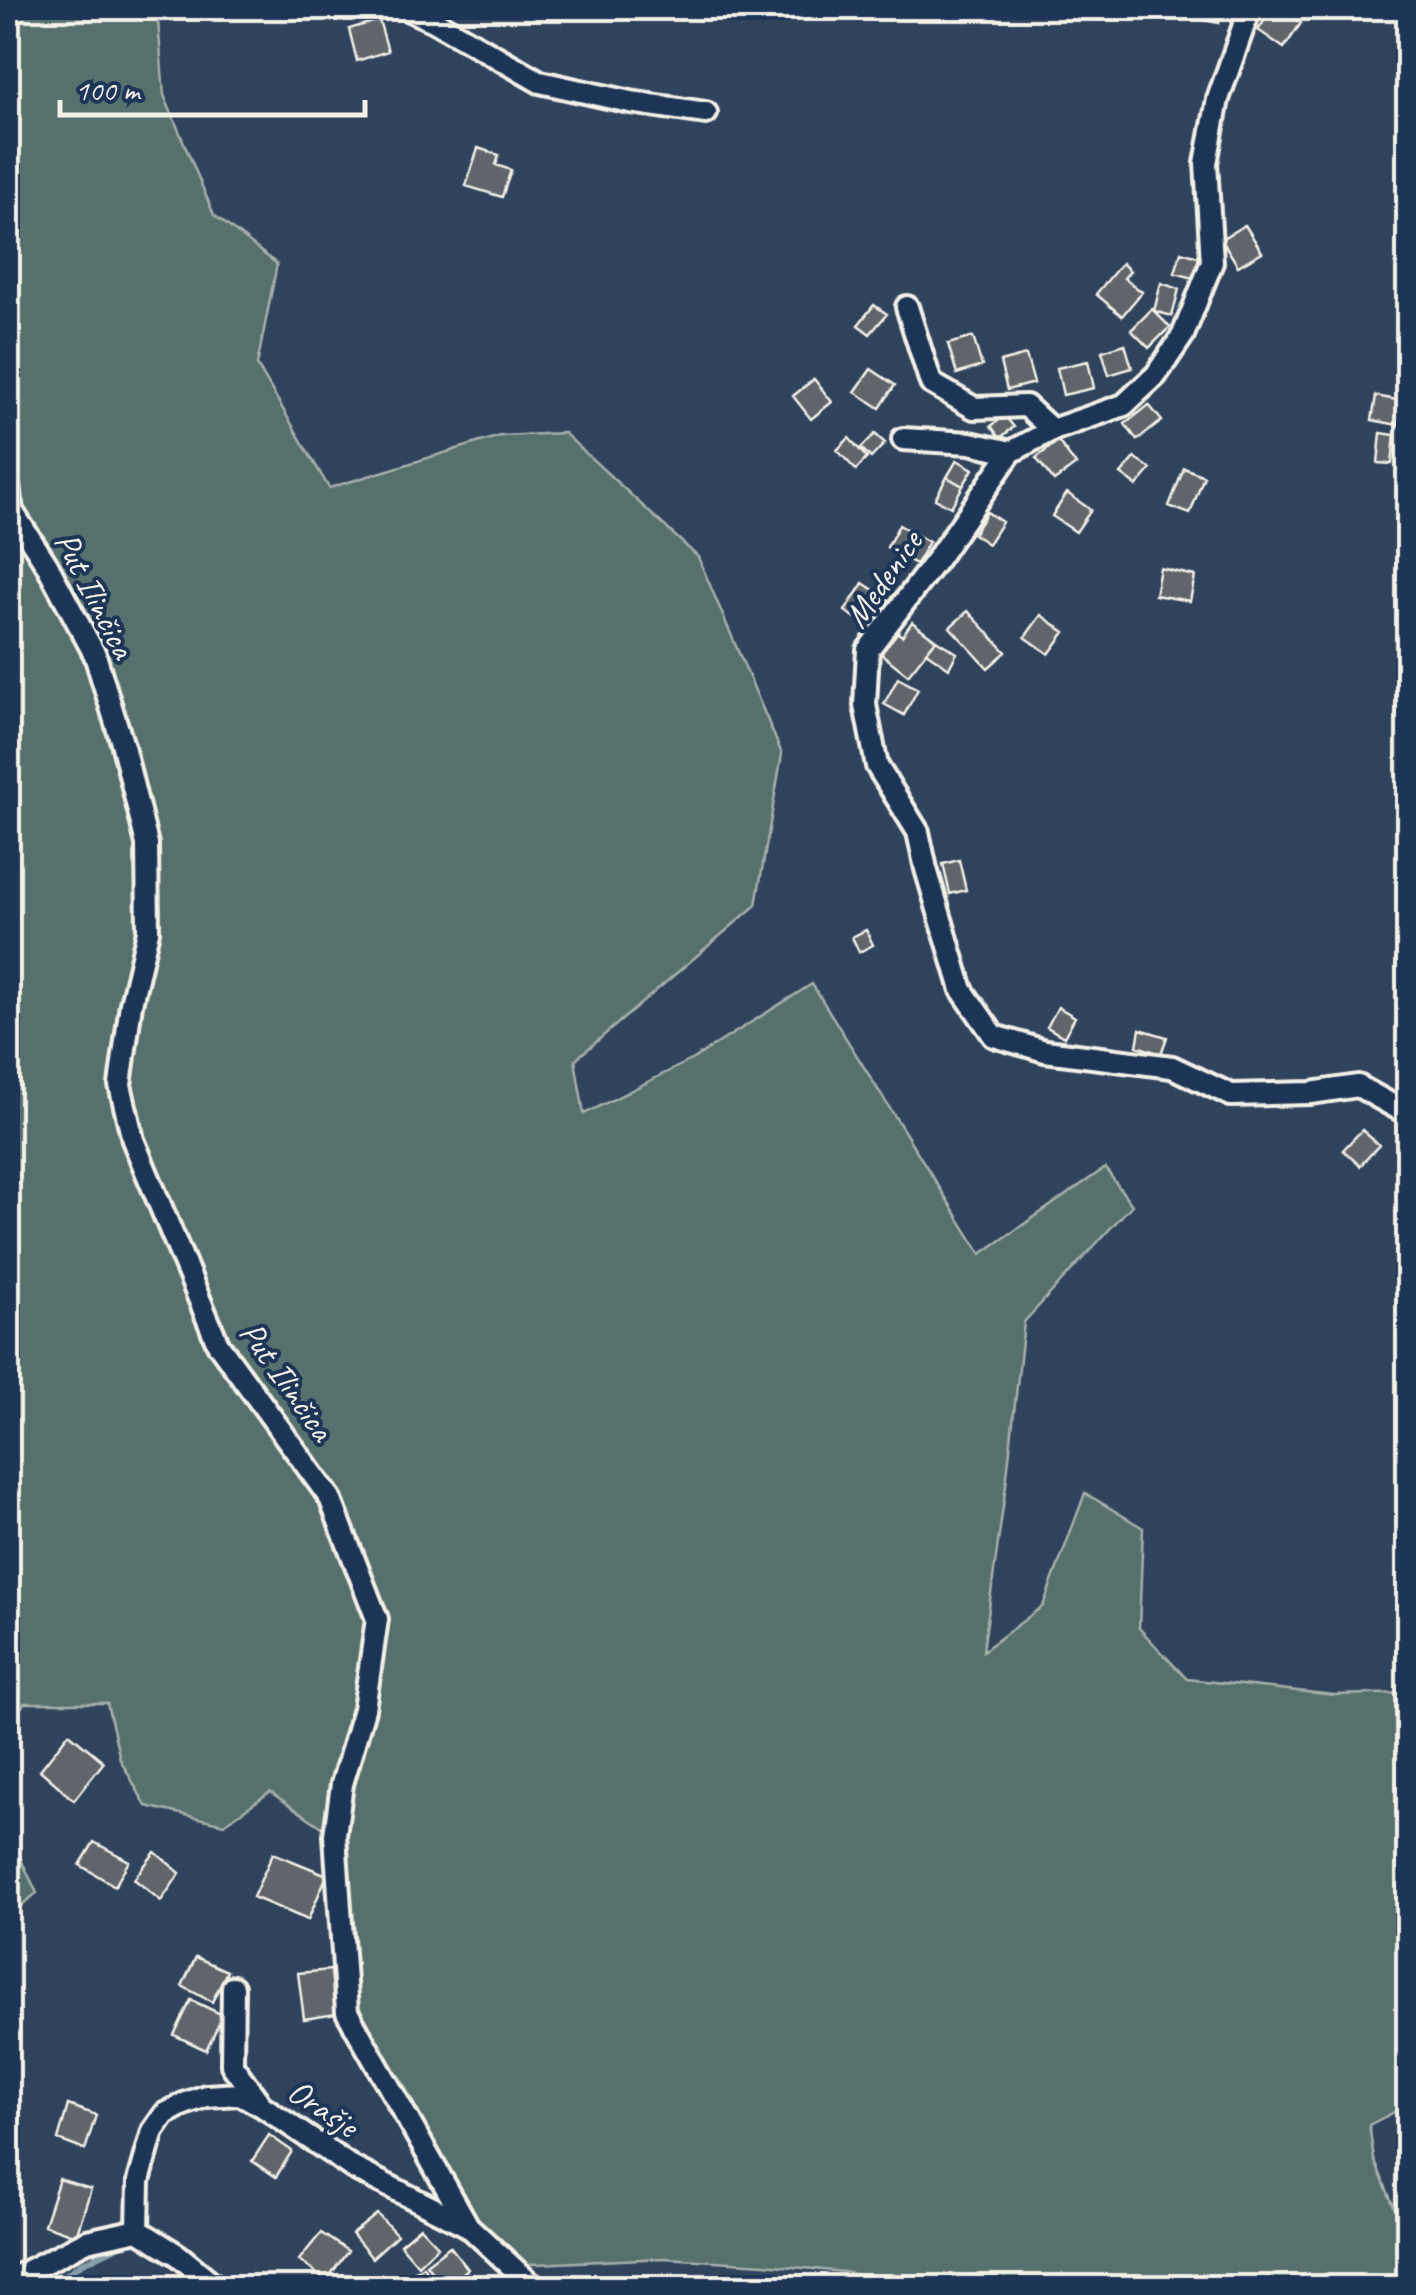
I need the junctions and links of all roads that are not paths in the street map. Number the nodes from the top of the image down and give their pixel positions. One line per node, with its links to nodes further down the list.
1 (405, 8): 3 (street)
2 (1250, 8): 5 (street, Medenice)
3 (706, 113)
4 (908, 307): 5 (street)
5 (1052, 430): 7 (street, Medenice)
6 (904, 439): 7 (street)
7 (1012, 452): 10 (street, Medenice)
8 (8, 485): 9 (street, Put Ilinčica)
9 (10, 521): 13 (street, Put Ilinčica)
10 (1408, 1114)
11 (233, 1987): 12 (street)
12 (262, 2106): 13 (street, Orašje); 14 (street, Orašje)
13 (468, 2226): 17 (street, Orašje)
14 (138, 2230): 15 (street); 16 (street)
15 (8, 2280)
16 (218, 2288)
17 (535, 2288)

